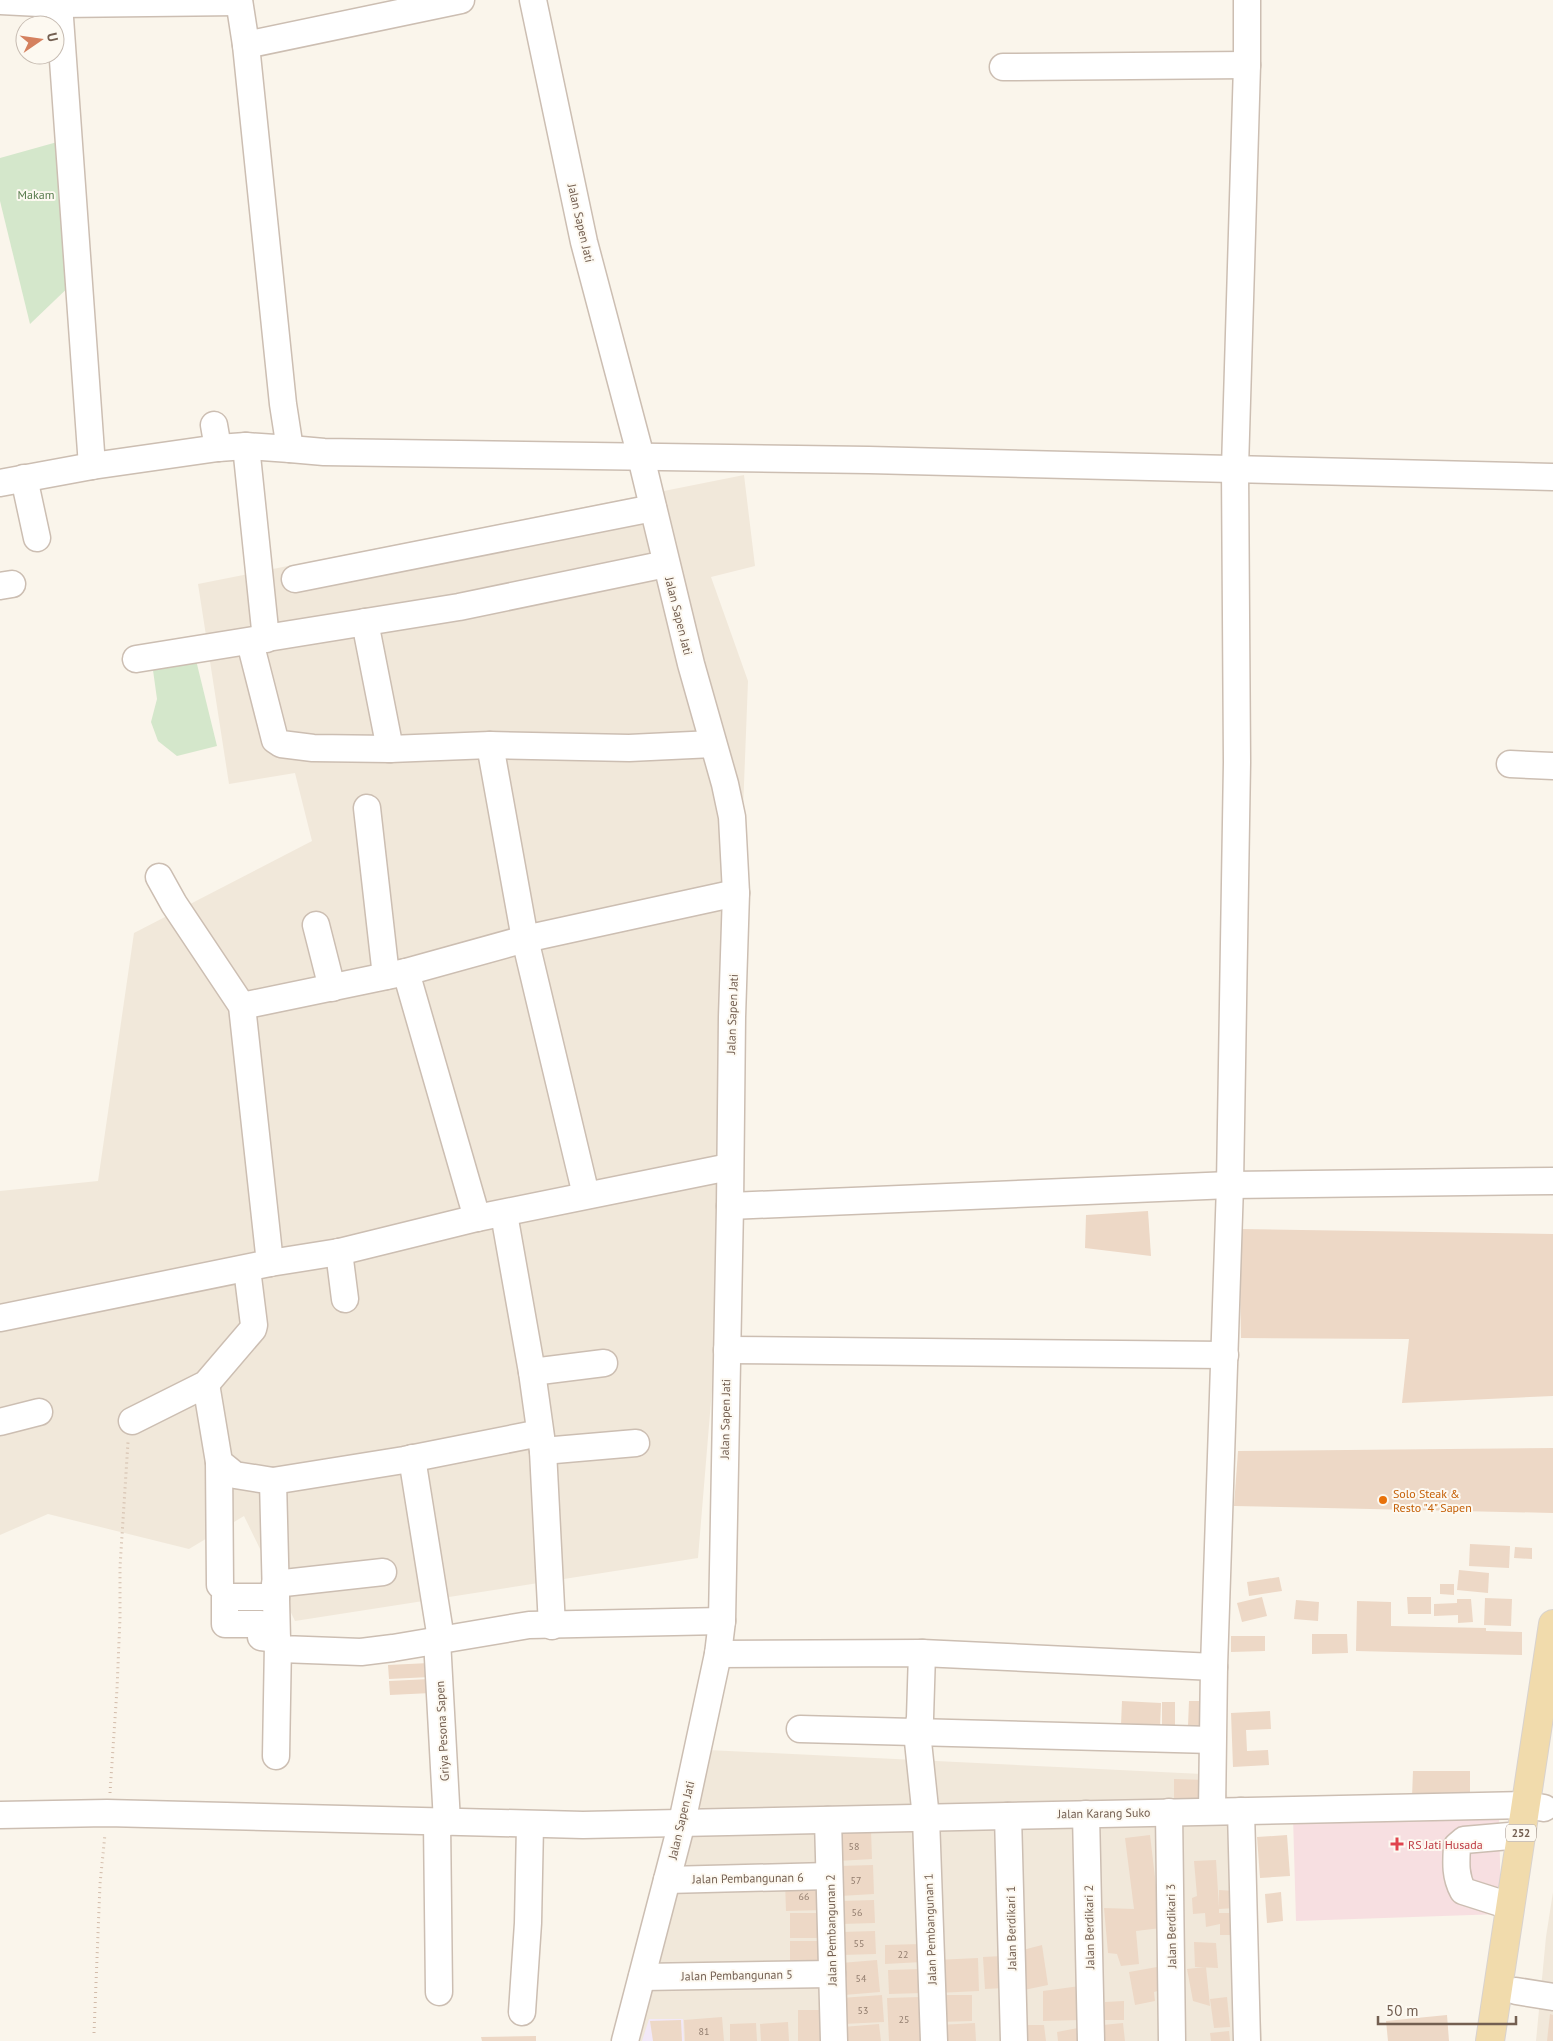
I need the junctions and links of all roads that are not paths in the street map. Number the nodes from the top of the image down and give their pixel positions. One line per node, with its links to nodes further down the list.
1 (462, 0): 7 (street)
2 (533, 0): 12 (street, Jalan Sapen Jati)
3 (1248, 0): 8 (street)
4 (0, 1): 6 (street)
5 (239, 1): 6 (street); 7 (street)
6 (59, 4): 13 (street)
7 (246, 45): 11 (street)
8 (1247, 65): 9 (street); 14 (street)
9 (1003, 67)
10 (246, 446): 11 (street); 13 (street); 22 (street)
11 (290, 449): 12 (street)
12 (641, 457): 14 (street); 17 (street, Jalan Sapen Jati)
13 (92, 466): 16 (street)
14 (1235, 468): 15 (street); 39 (street)
15 (1553, 478)
16 (12, 480): 18 (street)
17 (653, 508): 19 (street, Jalan Sapen Jati); 20 (street)
18 (37, 538)
19 (666, 564): 21 (street); 24 (street, Jalan Sapen Jati)
20 (295, 579)
21 (365, 622): 22 (street); 26 (street)
22 (258, 641): 23 (street); 26 (street)
23 (136, 659)
24 (713, 744): 25 (street); 31 (street, Jalan Sapen Jati)
25 (490, 745): 26 (street); 33 (street)
26 (390, 749)
27 (1510, 764): 28 (street)
28 (1553, 766)
29 (368, 808): 34 (street)
30 (159, 877): 36 (street)
31 (736, 893): 33 (street); 37 (street, Jalan Sapen Jati)
32 (316, 925): 35 (street)
33 (525, 939): 34 (street); 40 (street)
34 (396, 974): 35 (street); 43 (street)
35 (332, 988): 36 (street)
36 (242, 1006): 45 (street)
37 (729, 1167): 40 (street); 41 (street, Jalan Sapen Jati)
38 (1553, 1181): 39 (street)
39 (1230, 1185): 41 (street); 49 (street)
40 (586, 1195): 42 (street)
41 (730, 1206): 48 (street, Jalan Sapen Jati)
42 (504, 1214): 43 (street); 51 (street)
43 (476, 1218): 44 (street)
44 (339, 1252): 45 (street); 46 (street)
45 (259, 1266): 47 (street); 52 (street)
46 (345, 1299)
47 (9, 1317)
48 (727, 1350): 49 (street); 64 (street, Jalan Sapen Jati)
49 (1225, 1355): 71 (street)
50 (604, 1363): 51 (street)
51 (532, 1372): 56 (street)
52 (206, 1384): 54 (street); 59 (street)
53 (39, 1412): 55 (street)
54 (132, 1421)
55 (0, 1422)
56 (542, 1442): 57 (street); 58 (street); 66 (street)
57 (636, 1443)
58 (412, 1458): 60 (street); 67 (street, Griya Pesona Sapen)
59 (219, 1462): 60 (street); 62 (street)
60 (273, 1481): 63 (street)
61 (383, 1572): 63 (street)
62 (220, 1585)
63 (276, 1590): 68 (street); 68 (street)
64 (722, 1621): 66 (street); 70 (street, Jalan Sapen Jati)
65 (1553, 1624): 77 (main road, 252)
66 (552, 1626): 67 (street)
67 (439, 1640): 68 (street); 86 (street, Griya Pesona Sapen)
68 (278, 1641): 76 (street)
69 (922, 1653): 70 (street); 71 (street); 73 (street, Jalan Pembangunan 1)
70 (718, 1654): 87 (street, Jalan Sapen Jati)
71 (1214, 1667): 75 (street)
72 (800, 1729): 73 (street)
73 (918, 1732): 75 (street); 84 (street, Jalan Pembangunan 1)
74 (1553, 1738): 77 (main road, 252)
75 (1212, 1740): 79 (street)
76 (276, 1756)
77 (1535, 1806): 78 (street, Jalan Karang Suko); 89 (main road, 252); 95 (main road, 252)
78 (1240, 1810): 79 (street, Jalan Karang Suko); 105 (street)
79 (1212, 1811): 80 (street, Jalan Karang Suko)
80 (1169, 1812): 81 (street, Jalan Karang Suko); 104 (street, Jalan Berdikari 3)
81 (1086, 1814): 83 (street, Jalan Karang Suko); 103 (street, Jalan Berdikari 2)
82 (5, 1815): 86 (street, Jalan Karang Suko)
83 (1008, 1816): 84 (street, Jalan Karang Suko); 102 (street, Jalan Berdikari 1)
84 (926, 1818): 85 (street, Jalan Karang Suko); 101 (street, Jalan Pembangunan 1)
85 (828, 1820): 87 (street, Jalan Karang Suko); 90 (street, Jalan Pembangunan 2)
86 (442, 1822): 88 (street, Jalan Karang Suko); 96 (street, Griya Pesona Sapen)
87 (682, 1822): 88 (street, Jalan Karang Suko); 91 (street, Jalan Sapen Jati)
88 (530, 1825): 98 (street)
89 (1521, 1836): 92 (main road, 252); 92 (street)
90 (830, 1876): 91 (street, Jalan Pembangunan 6); 93 (street, Jalan Pembangunan 2)
91 (667, 1880): 94 (street, Jalan Sapen Jati)
92 (1510, 1906): 106 (main road, 252)
93 (832, 1974): 94 (street, Jalan Pembangunan 5); 100 (street, Jalan Pembangunan 2)
94 (642, 1976): 99 (street, Jalan Sapen Jati)
95 (1516, 1991): 97 (street); 107 (main road, 252)
96 (439, 1992)
97 (1553, 1997)
98 (522, 2012)
99 (625, 2041)
100 (834, 2041)
101 (934, 2041)
102 (1014, 2041)
103 (1092, 2041)
104 (1172, 2041)
105 (1247, 2041)
106 (1490, 2041)
107 (1509, 2041)

